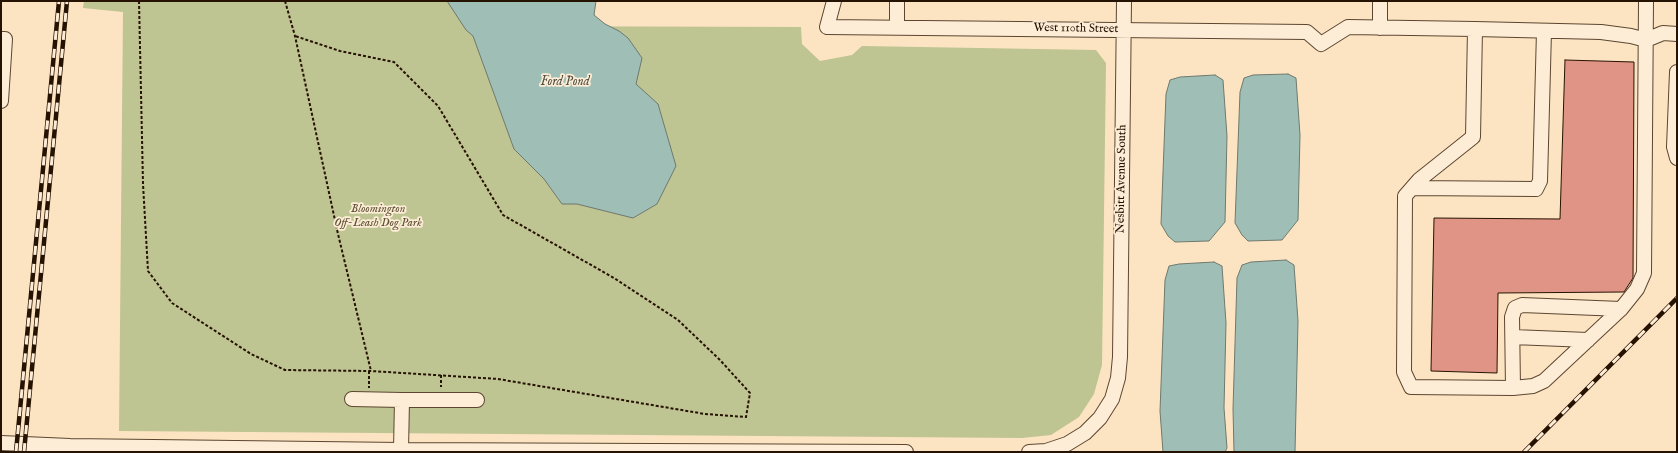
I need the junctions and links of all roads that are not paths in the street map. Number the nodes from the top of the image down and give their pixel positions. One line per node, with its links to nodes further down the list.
1 (834, 1): 6 (street, West 110th Street)
2 (897, 1): 6 (street)
3 (1124, 1): 9 (street, Nesbitt Avenue South)
4 (1380, 1): 7 (street)
5 (1646, 1): 13 (street)
6 (897, 27): 9 (street, West 110th Street)
7 (1380, 28): 8 (street); 9 (street, West 110th Street)
8 (1475, 29): 10 (street); 17 (street)
9 (1124, 30): 31 (street, Nesbitt Avenue South)
10 (1544, 31): 13 (street); 17 (street)
11 (1677, 34): 13 (street)
12 (1, 39): 15 (street)
13 (1646, 40): 18 (street)
14 (1677, 81): 16 (street)
15 (1, 101)
16 (1677, 158)
17 (1412, 188): 21 (street)
18 (1621, 309): 19 (street); 20 (street)
19 (1513, 337): 20 (street); 21 (street)
20 (1588, 340): 21 (street)
21 (1513, 388)
22 (352, 399): 23 (street)
23 (402, 400): 24 (street); 27 (street)
24 (477, 400)
25 (1, 443): 26 (street)
26 (125, 450): 27 (street)
27 (402, 450): 28 (street)
28 (806, 452): 29 (street)
29 (891, 452): 30 (street)
30 (906, 452)
31 (1029, 452)

